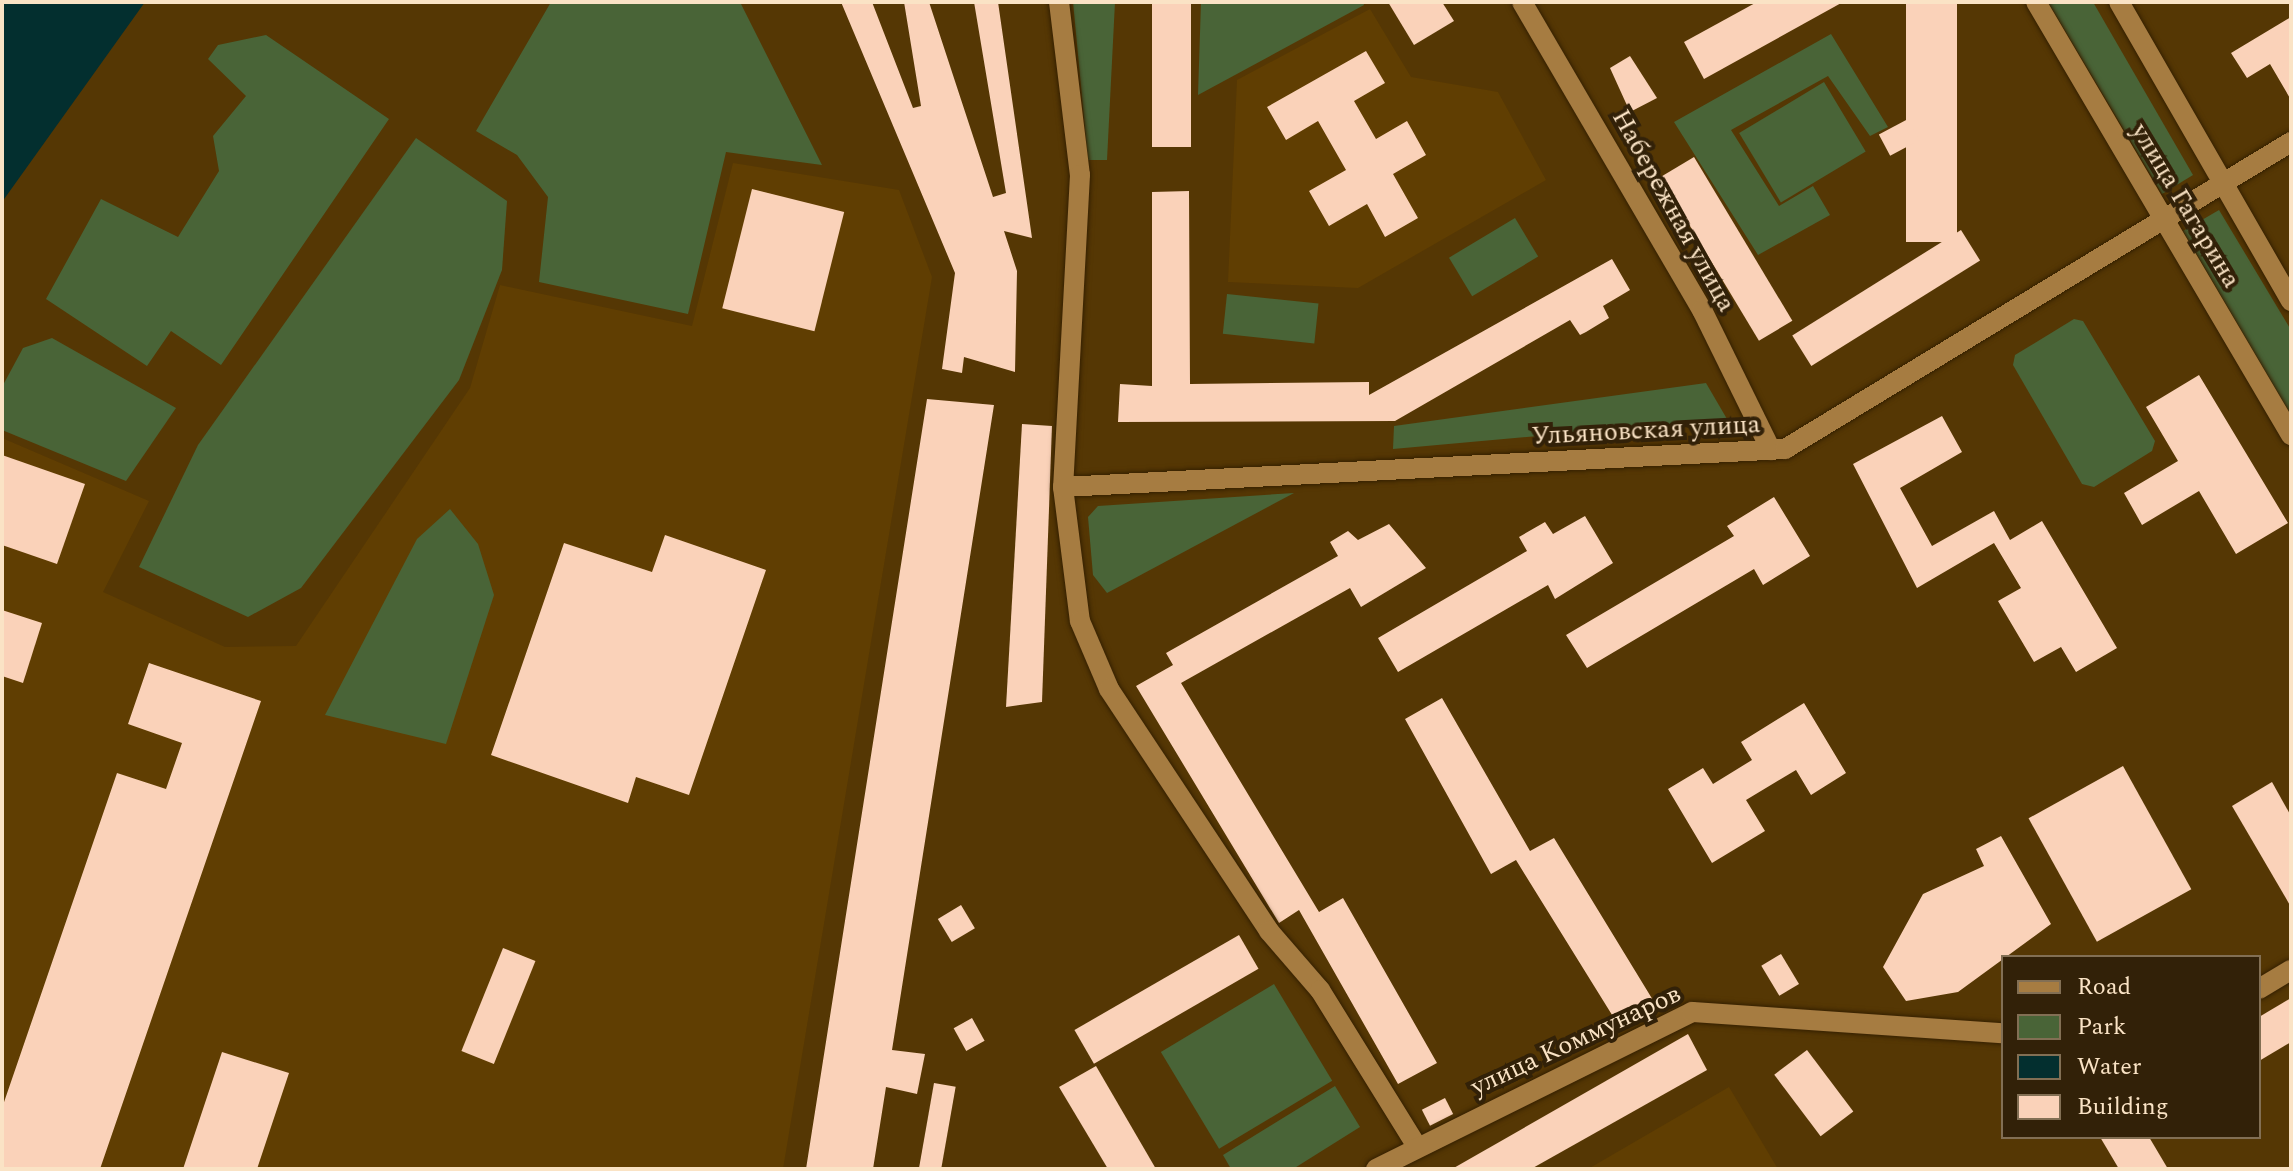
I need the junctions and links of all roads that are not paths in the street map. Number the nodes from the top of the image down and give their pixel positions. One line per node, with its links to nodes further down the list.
1 (1059, 2): 11 (street)
2 (1522, 2): 10 (street, Набережная улица)
3 (2036, 2): 7 (street, улица Гагарина)
4 (2119, 2): 6 (street, улица Гагарина)
5 (2291, 142): 6 (street, Ульяновская улица)
6 (2223, 184): 7 (street, Ульяновская улица); 8 (street, улица Гагарина)
7 (2163, 221): 9 (street, улица Гагарина); 10 (street, Ульяновская улица)
8 (2291, 301)
9 (2291, 435)
10 (1771, 450): 11 (street, Ульяновская улица)
11 (1063, 487): 15 (street)
12 (2291, 970): 13 (street)
13 (2261, 988)
14 (2001, 1033): 15 (street, улица Коммунаров)
15 (1416, 1145): 16 (street, улица Коммунаров)
16 (1376, 1169)

